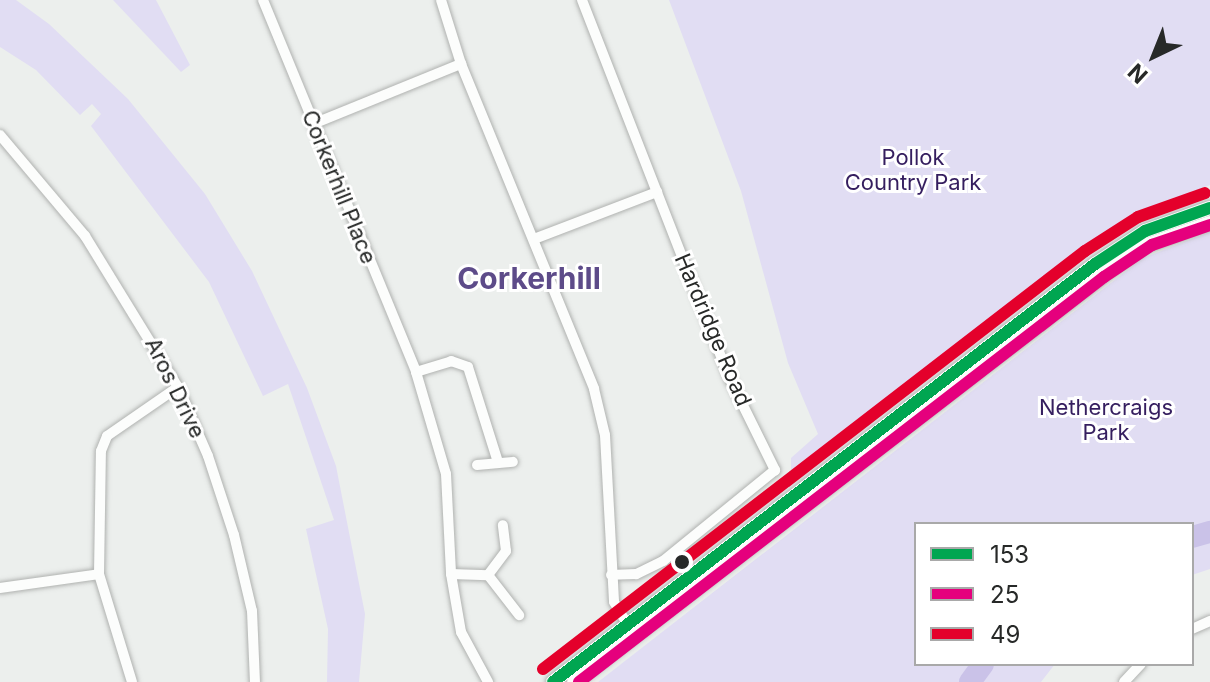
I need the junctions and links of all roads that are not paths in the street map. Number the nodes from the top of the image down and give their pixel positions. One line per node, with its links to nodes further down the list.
1 (263, 0): 5 (street, Corkerhill Place)
2 (441, 0): 4 (street)
3 (582, 0): 7 (street, Hardridge Road)
4 (461, 64): 5 (street); 10 (street)
5 (313, 124): 11 (street, Corkerhill Place)
6 (0, 135): 12 (street, Aros Drive)
7 (657, 192): 10 (street); 20 (street, Hardridge Road)
8 (1210, 208): 23 (street)
9 (1210, 223): 23 (street)
10 (534, 239): 20 (street)
11 (416, 372): 13 (street); 18 (street, Corkerhill Place)
12 (178, 387): 17 (street); 26 (street, Aros Drive)
13 (498, 462): 14 (street); 15 (street)
14 (513, 462)
15 (477, 465)
16 (503, 525): 19 (street)
17 (99, 574): 21 (street); 25 (street)
18 (451, 574): 19 (street); 27 (street, Corkerhill Place)
19 (488, 575): 22 (street)
20 (611, 575): 23 (street)
21 (0, 588)
22 (519, 615)
23 (633, 632): 28 (street); 29 (street)
24 (1139, 666): 30 (street)
25 (132, 682)
26 (255, 682)
27 (488, 682)
28 (553, 682)
29 (574, 682)
30 (1124, 682)

